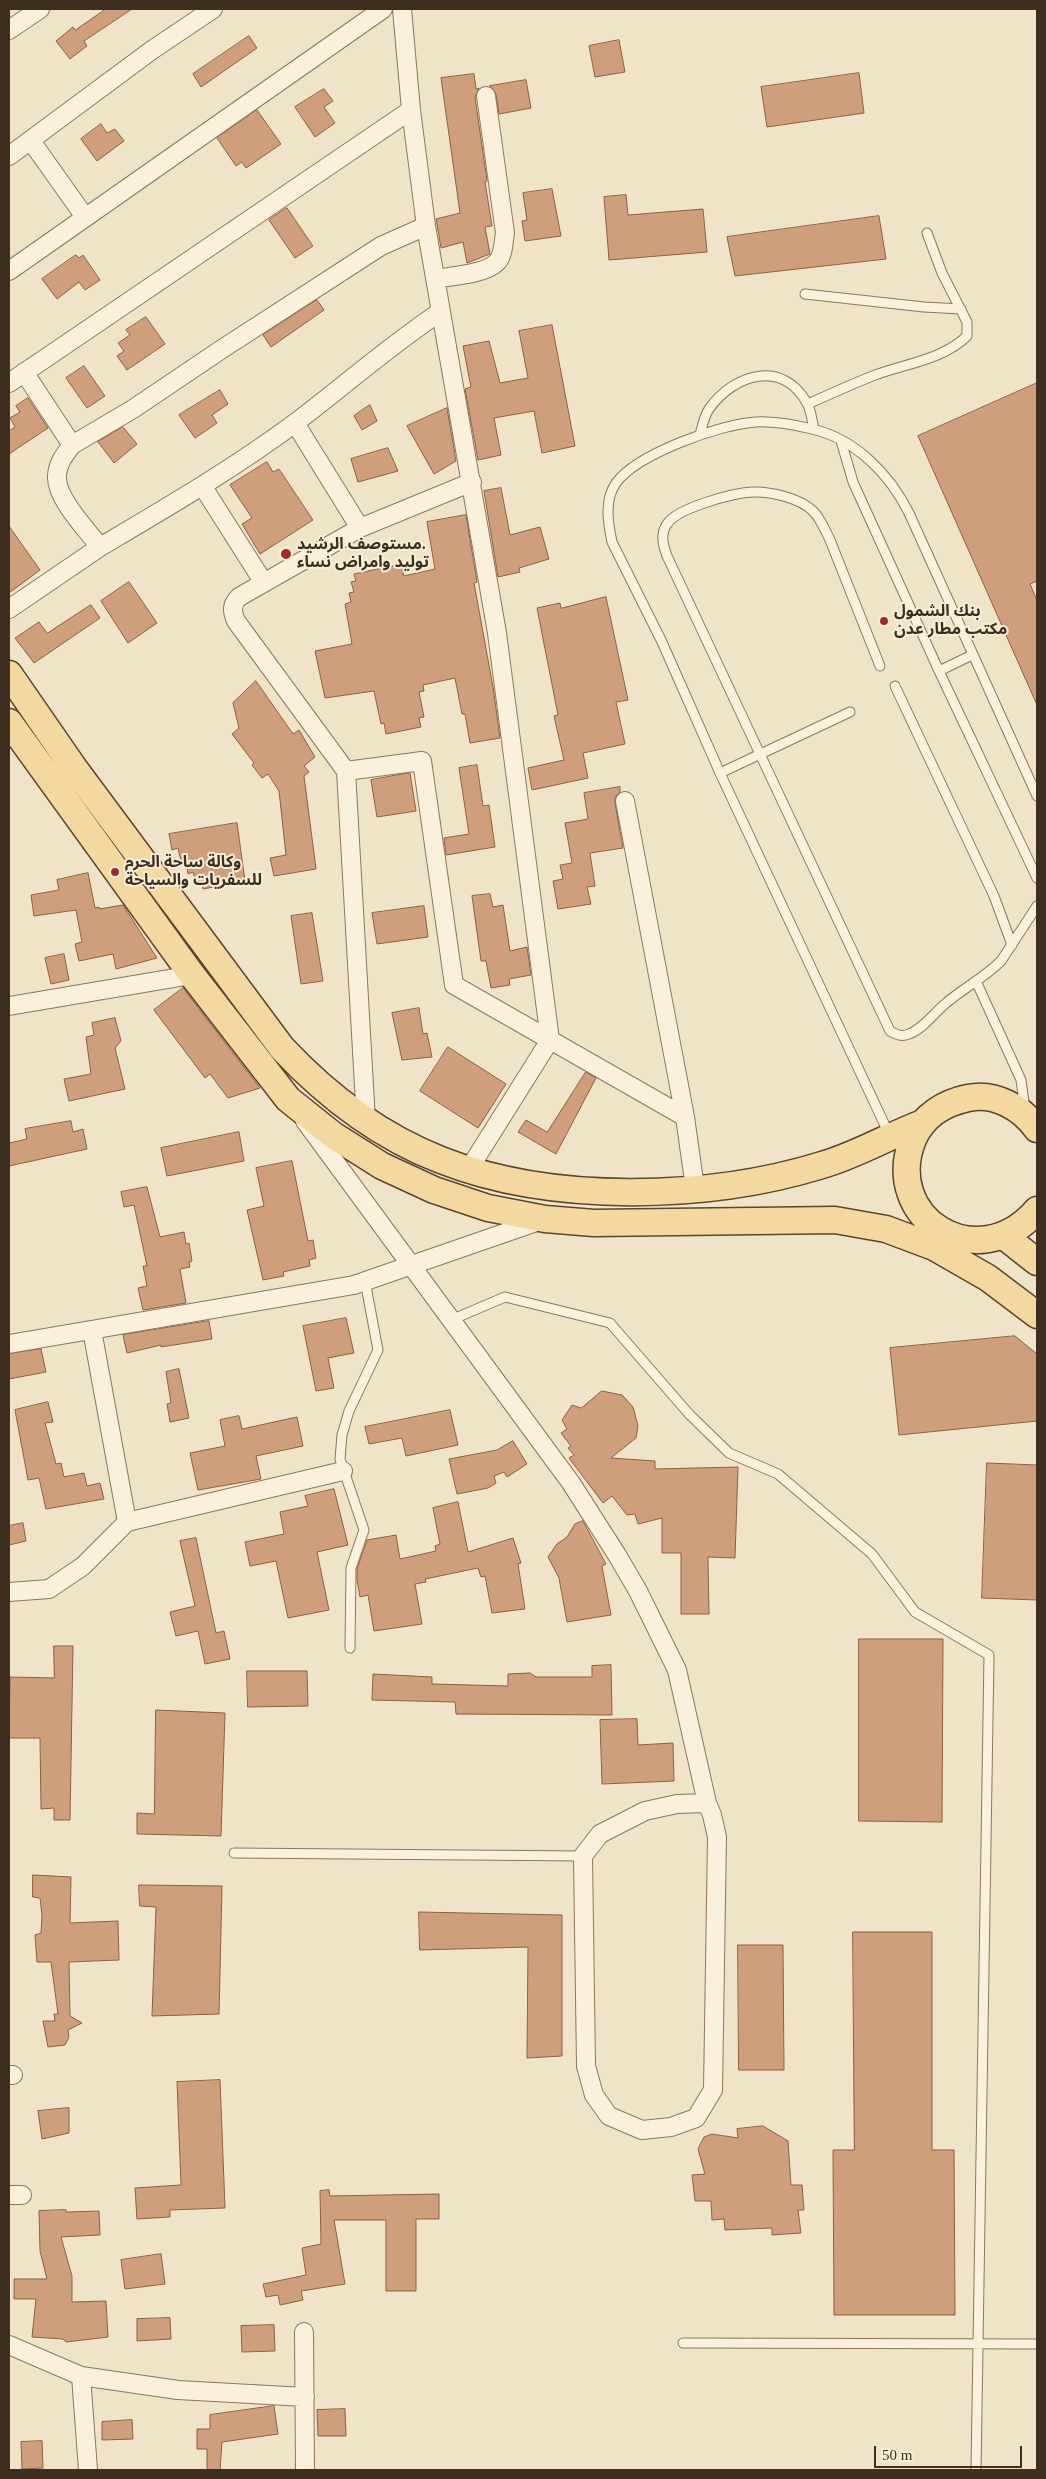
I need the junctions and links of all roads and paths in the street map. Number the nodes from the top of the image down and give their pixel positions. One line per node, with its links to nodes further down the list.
1 (40, 9): 5 (street)
2 (212, 9): 8 (street)
3 (383, 9): 10 (street)
4 (402, 9): 7 (street)
5 (9, 30)
6 (486, 96): 14 (street)
7 (411, 110): 11 (street); 18 (street)
8 (31, 141): 9 (street); 10 (street)
9 (9, 156)
10 (85, 217): 13 (street)
11 (426, 226): 14 (street); 25 (street)
12 (928, 233): 16 (lane)
13 (9, 271)
14 (436, 279): 17 (street)
15 (805, 294): 16 (lane)
16 (961, 309): 20 (lane)
17 (440, 312): 21 (street); 26 (street)
18 (24, 372): 19 (street); 25 (street)
19 (9, 383)
20 (808, 404): 22 (lane); 23 (lane)
21 (295, 423): 27 (street); 28 (street)
22 (814, 429): 23 (lane); 24 (lane)
23 (700, 435): 41 (lane)
24 (841, 441): 32 (lane); 34 (lane)
25 (72, 445): 29 (street)
26 (472, 482): 28 (street); 50 (street)
27 (203, 487): 29 (street); 30 (street)
28 (360, 528): 30 (street)
29 (100, 547): 31 (street)
30 (264, 583): 40 (street)
31 (9, 609)
32 (972, 655): 34 (lane); 42 (lane)
33 (880, 666): 39 (lane)
34 (939, 671): 44 (lane)
35 (9, 674): 54 (main road)
36 (895, 686): 46 (lane)
37 (850, 712): 39 (lane)
38 (9, 722): 47 (main road)
39 (761, 754): 41 (lane); 48 (lane)
40 (346, 771): 50 (street); 54 (street)
41 (720, 773): 56 (lane)
42 (1037, 796)
43 (625, 801): 52 (street)
44 (1037, 878)
45 (1037, 906): 46 (lane)
46 (1012, 945): 48 (lane)
47 (192, 975): 49 (street); 51 (main road)
48 (976, 981): 53 (lane)
49 (9, 1006)
50 (550, 1040): 52 (street); 57 (street)
51 (288, 1099): 60 (main road); 63 (street)
52 (685, 1116): 58 (street)
53 (1033, 1119): 55 (main road)
54 (366, 1121): 57 (main road)
55 (923, 1123): 56 (main road); 61 (main road)
56 (890, 1136): 58 (main road)
57 (469, 1169): 58 (main road)
58 (695, 1188)
59 (1037, 1210): 61 (main road)
60 (545, 1219): 63 (street); 65 (main road)
61 (1004, 1236): 62 (main road)
62 (1037, 1262)
63 (409, 1265): 64 (street); 66 (street)
64 (365, 1281): 67 (street); 69 (lane)
65 (1037, 1314)
66 (451, 1320): 73 (street); 77 (lane)
67 (92, 1330): 68 (street); 70 (street)
68 (9, 1344)
69 (343, 1471): 70 (street); 72 (lane)
70 (126, 1522): 71 (street)
71 (9, 1592)
72 (350, 1648)
73 (707, 1803): 75 (street); 75 (street)
74 (234, 1853): 75 (lane)
75 (584, 1856)
76 (304, 2332): 82 (street)
77 (978, 2343): 78 (lane); 79 (lane); 85 (lane)
78 (683, 2344)
79 (1037, 2344)
80 (9, 2345): 81 (street)
81 (82, 2376): 82 (street); 83 (street)
82 (305, 2398): 84 (street)
83 (88, 2470)
84 (305, 2470)
85 (976, 2470)

